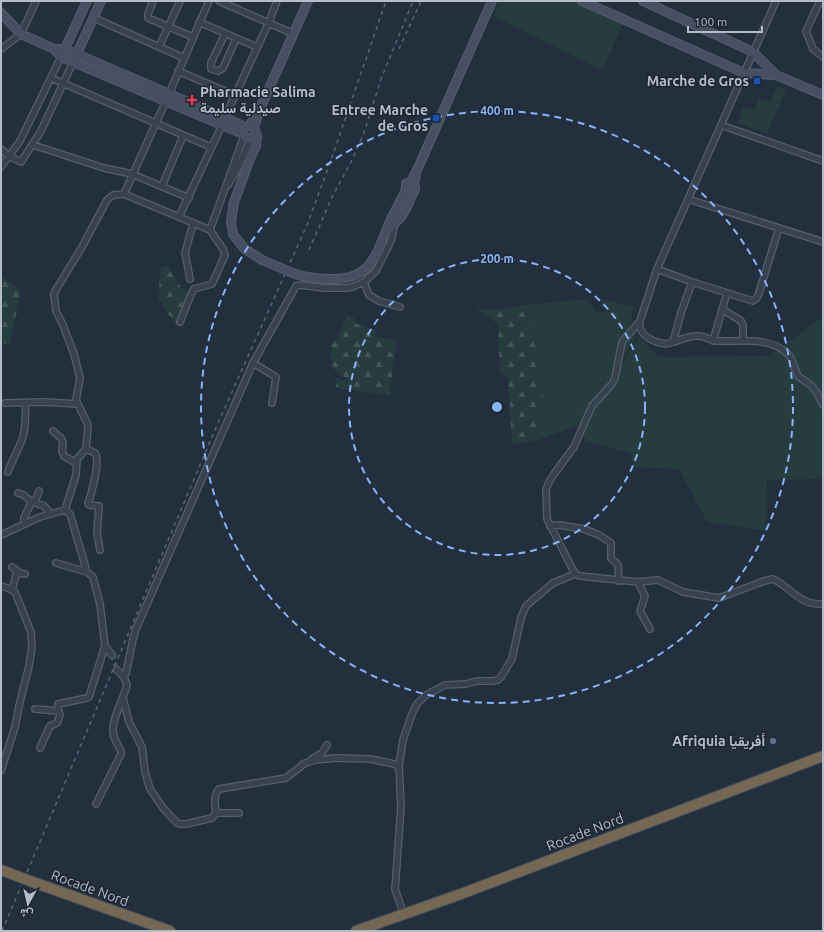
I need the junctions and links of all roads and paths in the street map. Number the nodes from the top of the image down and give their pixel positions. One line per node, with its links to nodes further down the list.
1 (36, 1): 20 (street)
2 (87, 1): 29 (street)
3 (101, 1): 16 (street)
4 (153, 1): 19 (street)
5 (180, 1): 19 (street)
6 (209, 1): 17 (street)
7 (219, 1): 18 (street)
8 (277, 1): 18 (street)
9 (308, 1): 22 (street)
10 (492, 1): 57 (street)
11 (582, 1): 37 (street)
12 (643, 1): 30 (street)
13 (776, 1): 30 (street)
14 (820, 2): 33 (street)
15 (1, 13): 20 (street)
16 (94, 18): 25 (street); 31 (street)
17 (199, 22): 21 (street); 23 (street)
18 (269, 22): 22 (street); 26 (street)
19 (168, 27): 23 (street); 25 (street)
20 (21, 34): 27 (street); 28 (street)
21 (225, 34): 24 (street); 24 (street)
22 (294, 34): 47 (street)
23 (193, 37): 34 (street)
24 (236, 39): 26 (street)
25 (159, 47): 34 (street)
26 (257, 47): 41 (street)
27 (1, 49)
28 (54, 49): 29 (street); 32 (street)
29 (65, 49): 31 (street); 32 (street)
30 (753, 52): 37 (street); 38 (street)
31 (76, 54): 35 (street); 43 (street)
32 (61, 57): 35 (street); 39 (street)
33 (823, 57)
34 (184, 58): 36 (street)
35 (73, 62): 40 (street); 43 (street)
36 (178, 71): 41 (street); 43 (street)
37 (744, 73): 38 (street); 46 (street)
38 (776, 75): 42 (street)
39 (51, 78): 40 (street); 52 (street)
40 (63, 83): 45 (street); 49 (street)
41 (234, 95): 44 (street)
42 (823, 95)
43 (167, 97): 44 (street); 45 (street)
44 (223, 121): 47 (street); 50 (street)
45 (155, 123): 48 (street); 55 (street)
46 (721, 125): 53 (street); 60 (street)
47 (249, 133): 66 (street); 67 (street, bridge)
48 (183, 136): 50 (street); 56 (street)
49 (33, 145): 52 (street); 55 (street)
50 (211, 147): 59 (street)
51 (1, 149): 52 (street)
52 (10, 156): 54 (street)
53 (823, 161)
54 (1, 167)
55 (132, 174): 56 (street); 58 (street)
56 (162, 186): 59 (street)
57 (411, 186): 61 (street); 63 (street)
58 (124, 194): 62 (street); 85 (street)
59 (189, 198): 62 (street)
60 (688, 199): 65 (street); 69 (street)
61 (398, 207): 63 (street); 67 (street)
62 (179, 217): 64 (street)
63 (395, 223): 67 (street); 71 (street)
64 (193, 224): 66 (street); 70 (street)
65 (779, 228): 68 (street); 73 (street)
66 (210, 230): 77 (street)
67 (386, 232)
68 (823, 242)
69 (656, 269): 72 (street); 76 (street)
70 (190, 279)
71 (364, 282): 74 (street); 81 (street)
72 (692, 282): 73 (street); 80 (street)
73 (727, 293): 75 (street)
74 (400, 307)
75 (722, 309): 78 (street); 79 (street)
76 (640, 321): 80 (street); 97 (street)
77 (180, 322)
78 (713, 340): 79 (street); 80 (street)
79 (743, 340): 86 (street)
80 (674, 342)
81 (253, 363): 84 (street); 115 (street)
82 (5, 403): 83 (street)
83 (26, 403): 85 (street); 90 (street)
84 (272, 403)
85 (77, 404): 88 (street)
86 (823, 405)
87 (53, 432): 89 (street)
88 (86, 449): 89 (street); 99 (street)
89 (76, 463): 94 (street)
90 (8, 472)
91 (39, 491): 93 (street)
92 (18, 492): 93 (street)
93 (33, 501): 95 (street); 96 (street)
94 (65, 510): 95 (street); 103 (street)
95 (51, 514): 96 (street)
96 (24, 524): 98 (street)
97 (550, 526): 105 (street); 106 (street)
98 (1, 535)
99 (100, 550)
100 (56, 564): 103 (street)
101 (12, 567): 102 (street)
102 (18, 572): 104 (street); 109 (street)
103 (87, 572): 112 (street)
104 (25, 574)
105 (575, 574): 106 (street); 123 (street)
106 (619, 581): 107 (street)
107 (638, 582): 110 (street); 111 (street)
108 (1, 586): 109 (street)
109 (12, 590): 124 (street)
110 (823, 604)
111 (650, 630)
112 (105, 646): 113 (street); 118 (street)
113 (112, 655)
114 (117, 670): 115 (street)
115 (124, 677): 116 (street)
116 (123, 698): 125 (street); 126 (street)
117 (35, 709): 118 (street)
118 (59, 711): 120 (street)
119 (327, 745): 122 (street)
120 (40, 748)
121 (823, 756): 129 (highway, Rocade Nord)
122 (309, 762): 123 (street); 126 (street)
123 (399, 766): 129 (street)
124 (1, 770)
125 (96, 804)
126 (216, 813): 127 (street)
127 (239, 813)
128 (1, 870): 130 (highway, Rocade Nord, bridge)
129 (404, 915): 131 (highway, Rocade Nord)
130 (170, 931)
131 (356, 931)

